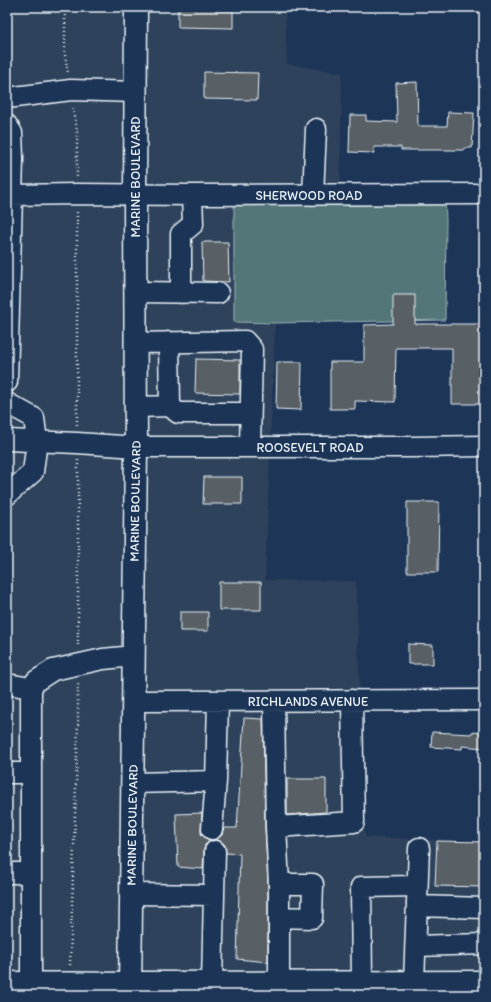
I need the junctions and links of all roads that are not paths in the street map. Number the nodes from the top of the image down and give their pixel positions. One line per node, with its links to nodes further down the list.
1 (136, 7): 2 (main road, MARINE BOULEVARD)
2 (135, 92): 3 (street); 8 (main road, MARINE BOULEVARD)
3 (7, 98)
4 (7, 125): 6 (street)
5 (316, 129): 10 (street)
6 (10, 165): 11 (street)
7 (484, 194): 10 (street, SHERWOOD ROAD)
8 (135, 195): 9 (street, SHERWOOD ROAD); 11 (street, SHERWOOD ROAD); 14 (main road, MARINE BOULEVARD)
9 (192, 195): 10 (street, SHERWOOD ROAD); 15 (street)
10 (313, 195)
11 (10, 203): 12 (street)
12 (9, 237): 13 (street)
13 (9, 270): 17 (street)
14 (135, 292): 15 (street); 20 (main road, MARINE BOULEVARD)
15 (180, 293): 16 (street)
16 (218, 293)
17 (8, 302): 18 (street)
18 (8, 333): 21 (street)
19 (169, 342): 20 (street); 23 (street); 25 (street)
20 (135, 343): 24 (main road, MARINE BOULEVARD)
21 (7, 382)
22 (7, 403): 27 (street)
23 (170, 406): 24 (street); 25 (street)
24 (136, 407): 29 (main road, MARINE BOULEVARD)
25 (250, 414): 30 (street)
26 (7, 440): 27 (street, ROOSEVELT ROAD)
27 (37, 441): 29 (street, ROOSEVELT ROAD); 31 (street)
28 (484, 446): 30 (street, ROOSEVELT ROAD)
29 (136, 447): 30 (street, ROOSEVELT ROAD); 32 (main road, MARINE BOULEVARD)
30 (250, 448)
31 (7, 495)
32 (134, 656): 34 (street); 37 (main road, MARINE BOULEVARD)
33 (7, 684): 34 (street)
34 (31, 688): 41 (street)
35 (352, 700): 36 (street, RICHLANDS AVENUE); 39 (street, RICHLANDS AVENUE); 44 (street)
36 (484, 700)
37 (133, 701): 38 (street, RICHLANDS AVENUE); 43 (main road, MARINE BOULEVARD)
38 (218, 701): 39 (street, RICHLANDS AVENUE); 42 (street)
39 (274, 701): 44 (street)
40 (7, 773): 41 (street)
41 (31, 773): 49 (street)
42 (216, 781): 43 (street); 45 (street)
43 (132, 783): 51 (main road, MARINE BOULEVARD)
44 (276, 827): 50 (street)
45 (212, 829)
46 (419, 848): 53 (street)
47 (215, 851): 52 (street)
48 (7, 873): 49 (street)
49 (30, 873): 64 (street)
50 (279, 884): 55 (street); 55 (street)
51 (131, 894): 52 (street); 65 (main road, MARINE BOULEVARD)
52 (214, 895): 61 (street)
53 (417, 896): 54 (street); 57 (street); 63 (street)
54 (484, 908)
55 (280, 917): 62 (street)
56 (484, 944): 57 (street)
57 (416, 946): 59 (street)
58 (7, 982): 64 (street)
59 (414, 982): 60 (main road); 63 (main road)
60 (484, 982)
61 (212, 983): 62 (main road); 65 (main road)
62 (279, 983): 66 (main road)
63 (362, 983): 66 (main road)
64 (31, 989): 65 (street)
65 (130, 989)
66 (322, 989)

